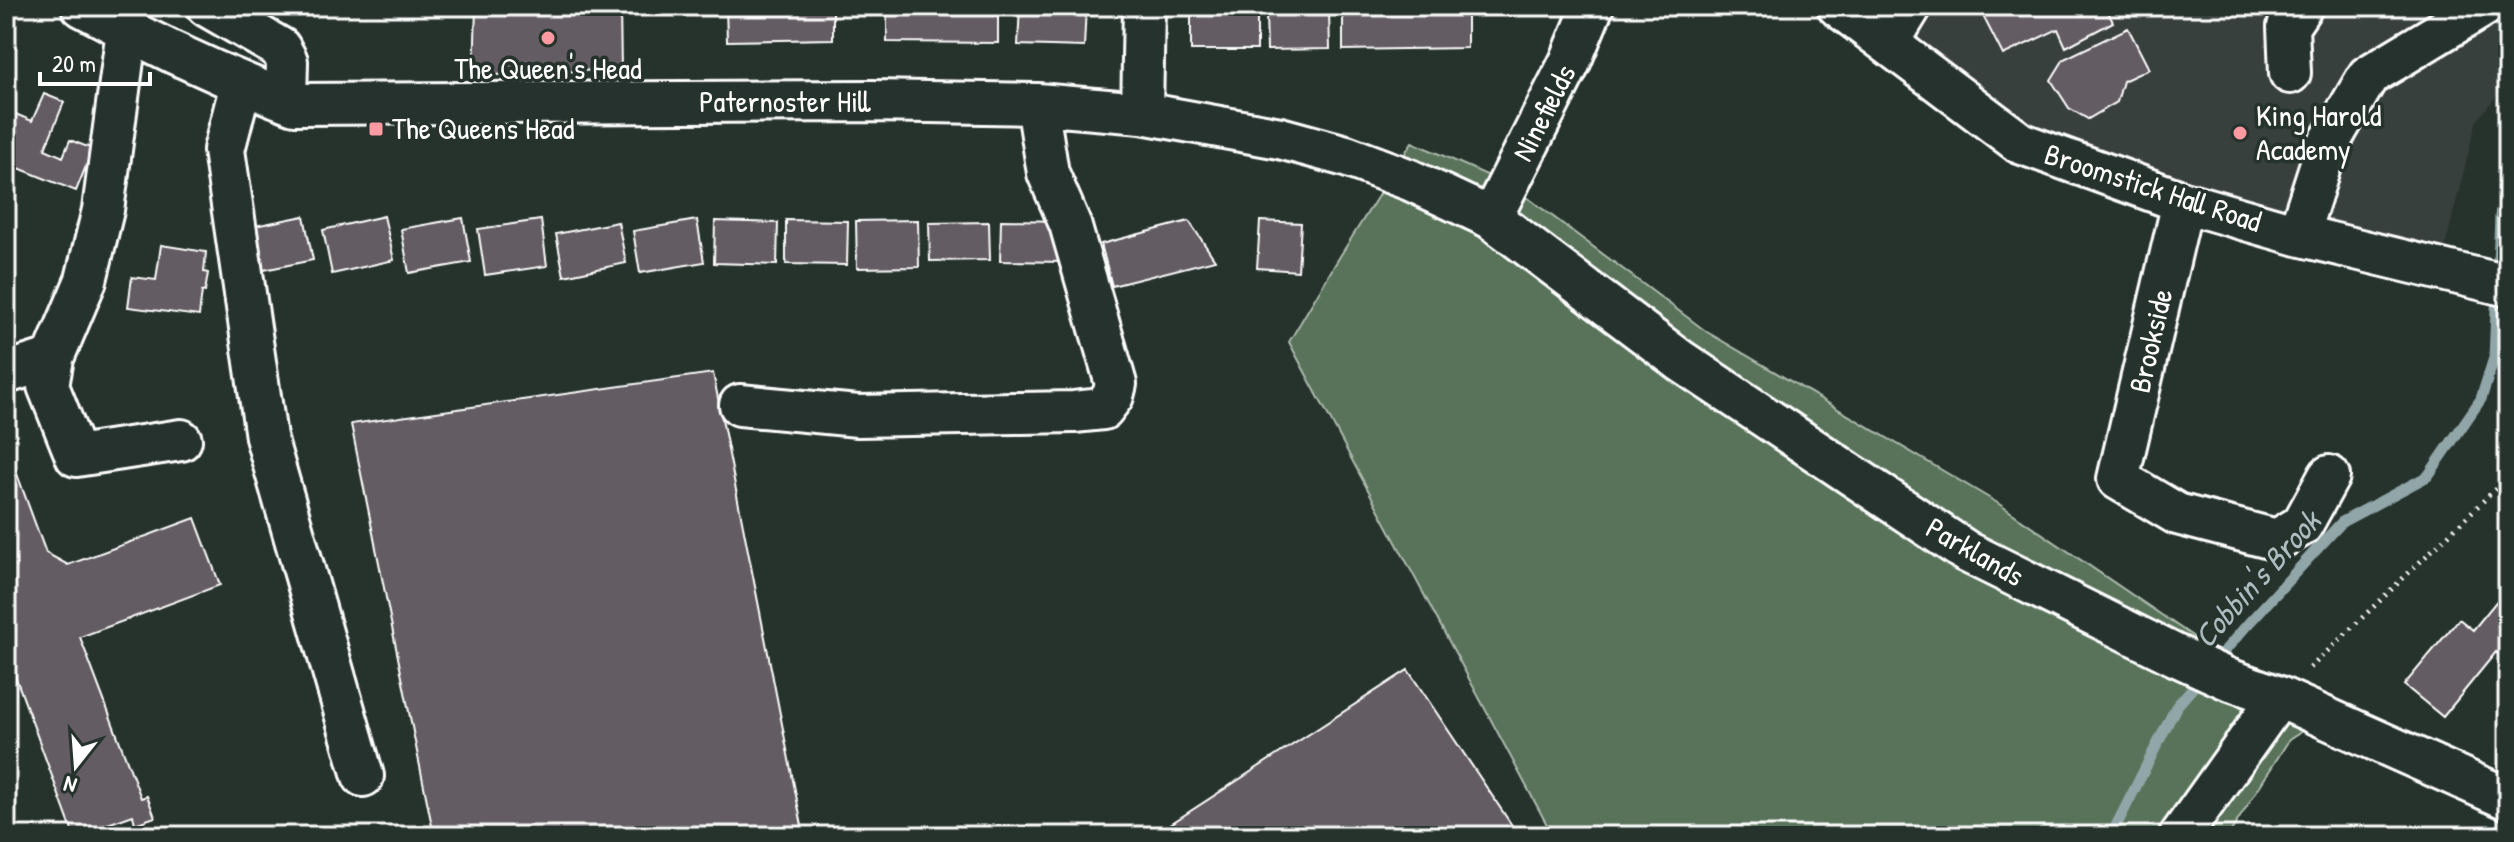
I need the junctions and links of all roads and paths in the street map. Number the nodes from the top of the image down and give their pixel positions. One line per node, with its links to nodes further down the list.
1 (82, 6): 9 (street, Paternoster Hill)
2 (207, 6): 13 (street)
3 (1144, 6): 15 (street)
4 (1593, 6): 17 (street, Ninefields)
5 (1838, 6): 10 (street, Broomstick Hall Road)
6 (1911, 6): 10 (street)
7 (2302, 6): 11 (street)
8 (2484, 6): 18 (street)
9 (127, 30): 12 (street, Paternoster Hill); 20 (street)
10 (1889, 42): 16 (street, Broomstick Hall Road)
11 (2290, 73)
12 (241, 84): 13 (street, Paternoster Hill); 27 (street)
13 (286, 100): 14 (street, Paternoster Hill)
14 (1037, 104): 15 (street, Paternoster Hill); 22 (street)
15 (1142, 113): 17 (street, Paternoster Hill)
16 (2183, 202): 18 (street, Broomstick Hall Road); 24 (street, Brookside)
17 (1491, 218): 26 (street, Parklands)
18 (2298, 235): 19 (street, Broomstick Hall Road)
19 (2508, 286)
20 (53, 358): 21 (street); 23 (street)
21 (6, 373)
22 (740, 405)
23 (181, 440)
24 (2329, 476)
25 (2508, 477): 26 (path)
26 (2279, 697): 28 (street, Parklands); 29 (street)
27 (363, 776)
28 (2508, 799)
29 (2180, 836)

